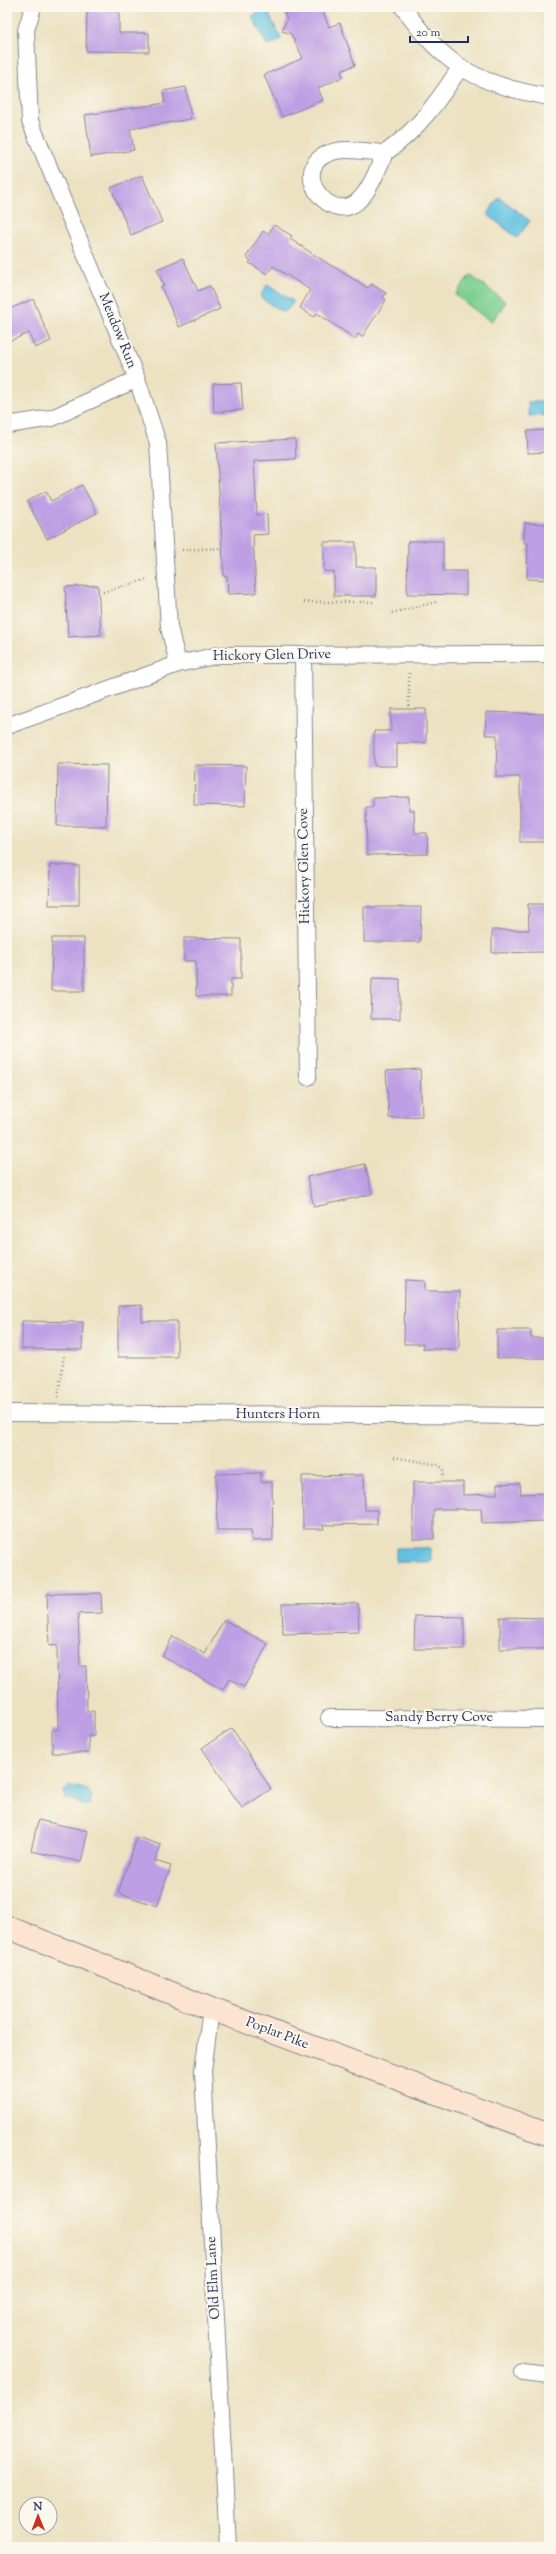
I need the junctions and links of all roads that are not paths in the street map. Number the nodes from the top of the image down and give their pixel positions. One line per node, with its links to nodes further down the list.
1 (33, 7): 6 (street, Meadow Run)
2 (403, 7): 3 (street)
3 (460, 68): 4 (street); 5 (street)
4 (549, 97)
5 (384, 153): 5 (street)
6 (137, 379): 7 (street); 10 (street, Meadow Run)
7 (7, 425)
8 (304, 654): 9 (street, Hickory Glen Drive); 10 (street, Hickory Glen Drive); 12 (street, Hickory Glen Cove)
9 (549, 654)
10 (178, 664): 11 (street, Hickory Glen Drive)
11 (7, 726)
12 (308, 1077)
13 (7, 1413): 14 (street, Hunters Horn)
14 (549, 1416)
15 (329, 1718): 16 (street, Sandy Berry Cove)
16 (549, 1719)
17 (7, 1927): 18 (main road, Poplar Pike)
18 (211, 2009): 19 (main road, Poplar Pike); 22 (street, Old Elm Lane)
19 (549, 2136)
20 (523, 2373): 21 (street)
21 (549, 2376)
22 (228, 2547)

